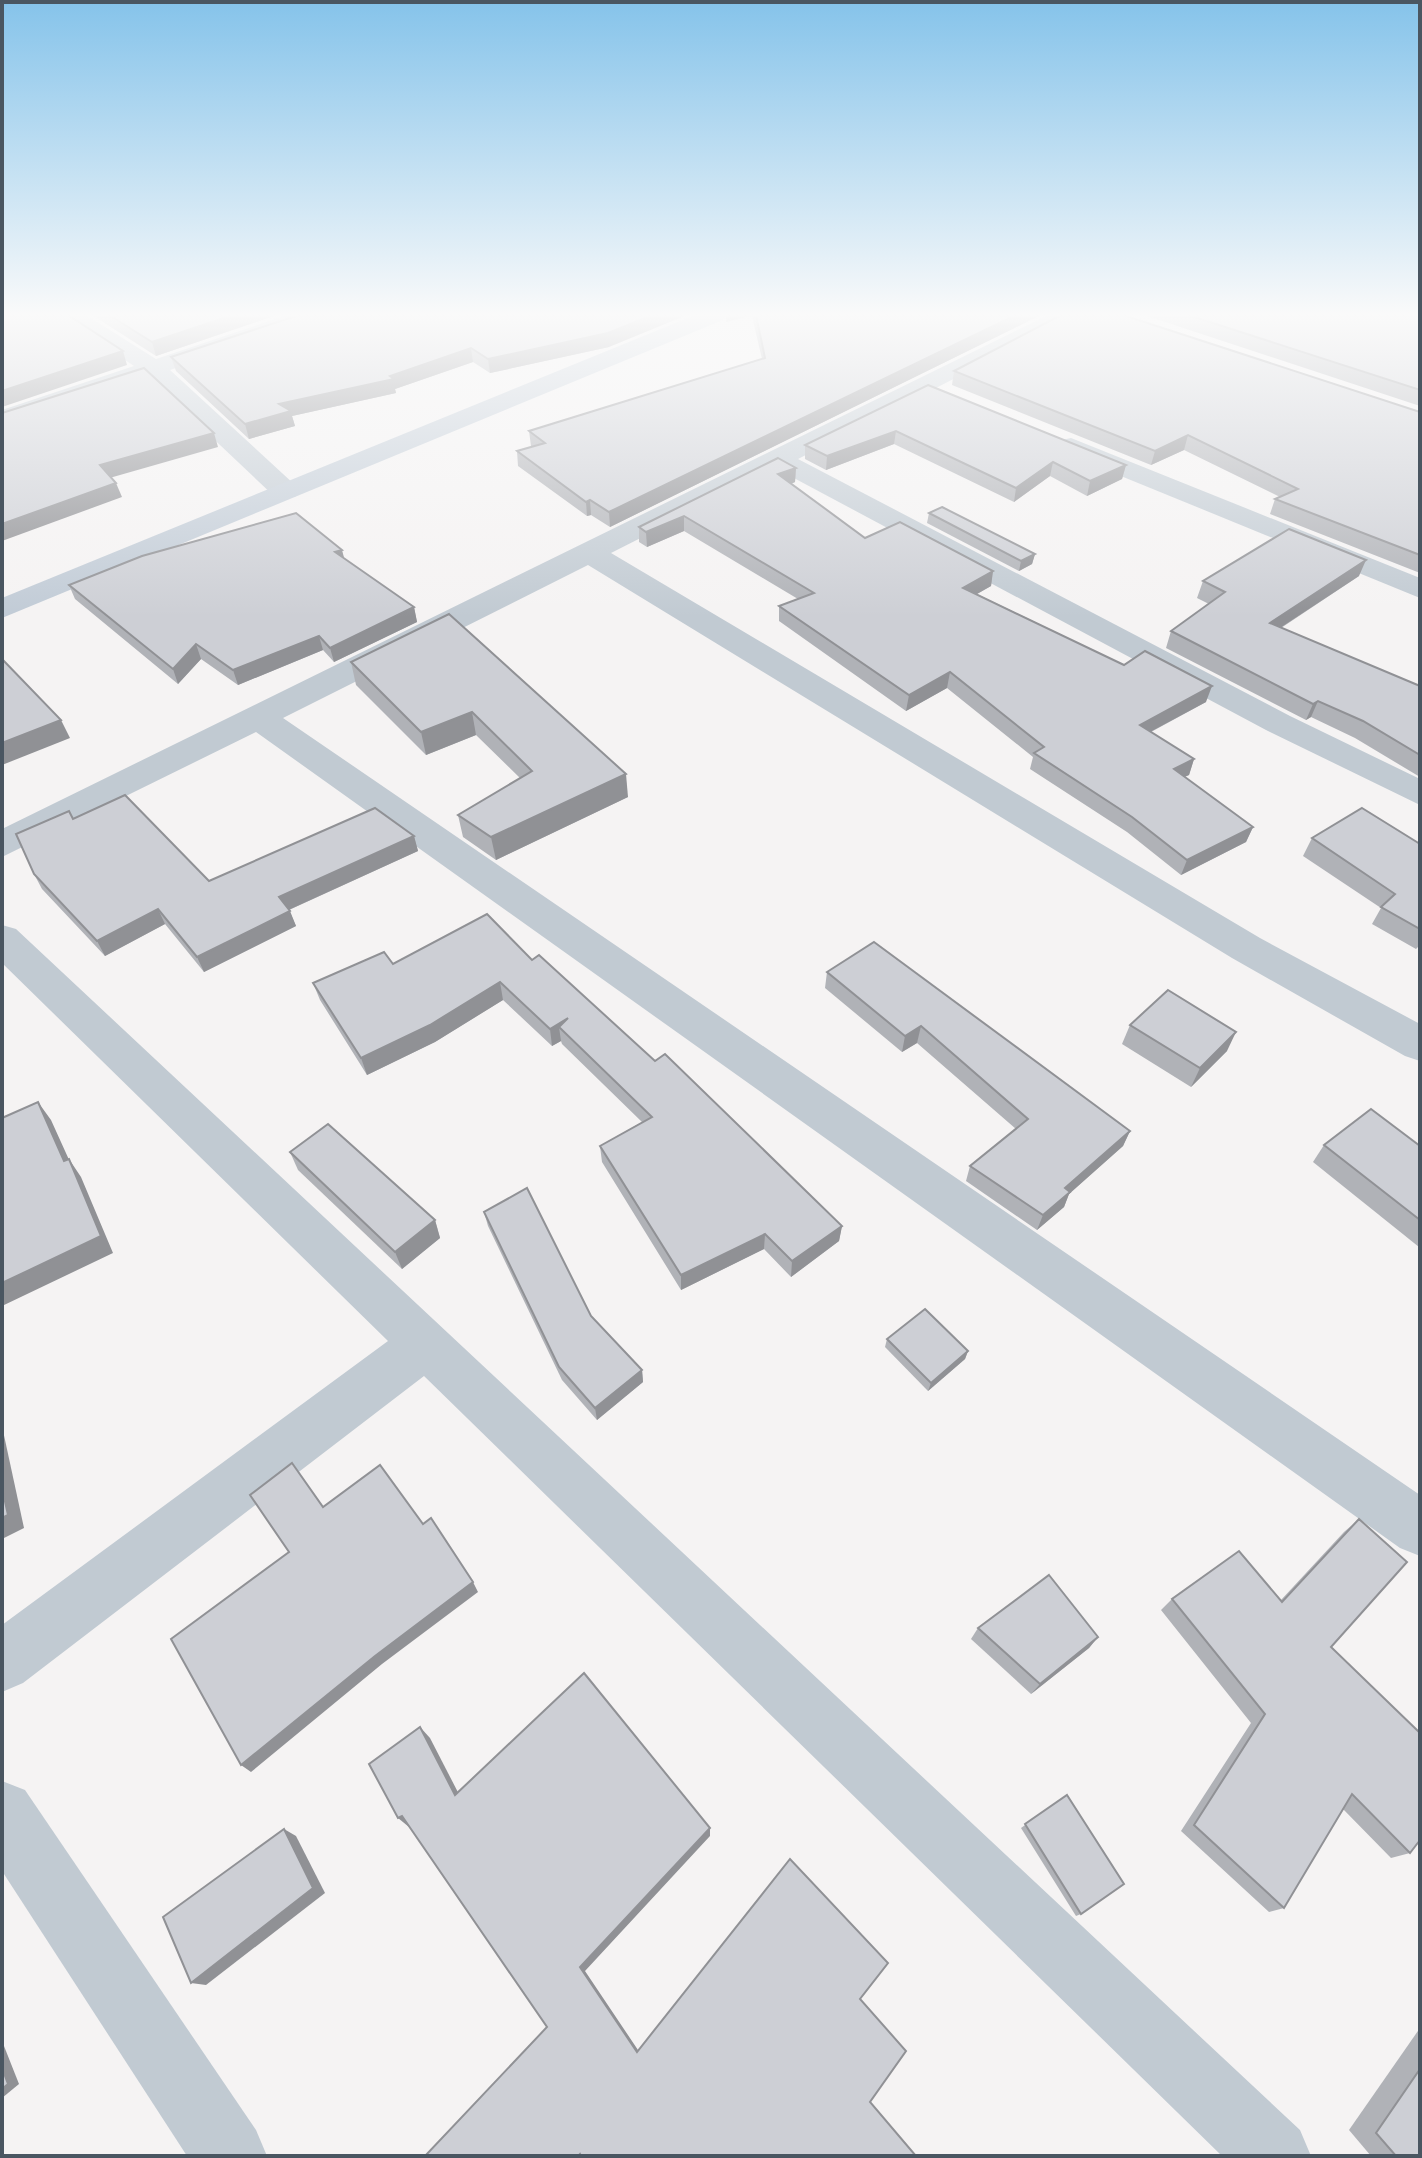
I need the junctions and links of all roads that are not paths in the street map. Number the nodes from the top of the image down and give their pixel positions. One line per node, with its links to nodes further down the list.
1 (204, 416): 6 (street)
2 (469, 416): 6 (street)
3 (863, 416): 5 (street)
4 (1041, 433): 8 (street)
5 (778, 459): 7 (street); 11 (street)
6 (285, 491): 9 (street)
7 (590, 553): 10 (street); 14 (street)
8 (1420, 589)
9 (2, 609)
10 (259, 718): 12 (street); 16 (street)
11 (1420, 793)
12 (2, 844)
13 (2, 939): 15 (street)
14 (1420, 1044)
15 (425, 1344): 17 (street); 20 (street)
16 (1420, 1528)
17 (2, 1662)
18 (2, 1813): 19 (street)
19 (230, 2156)
20 (1274, 2156)

